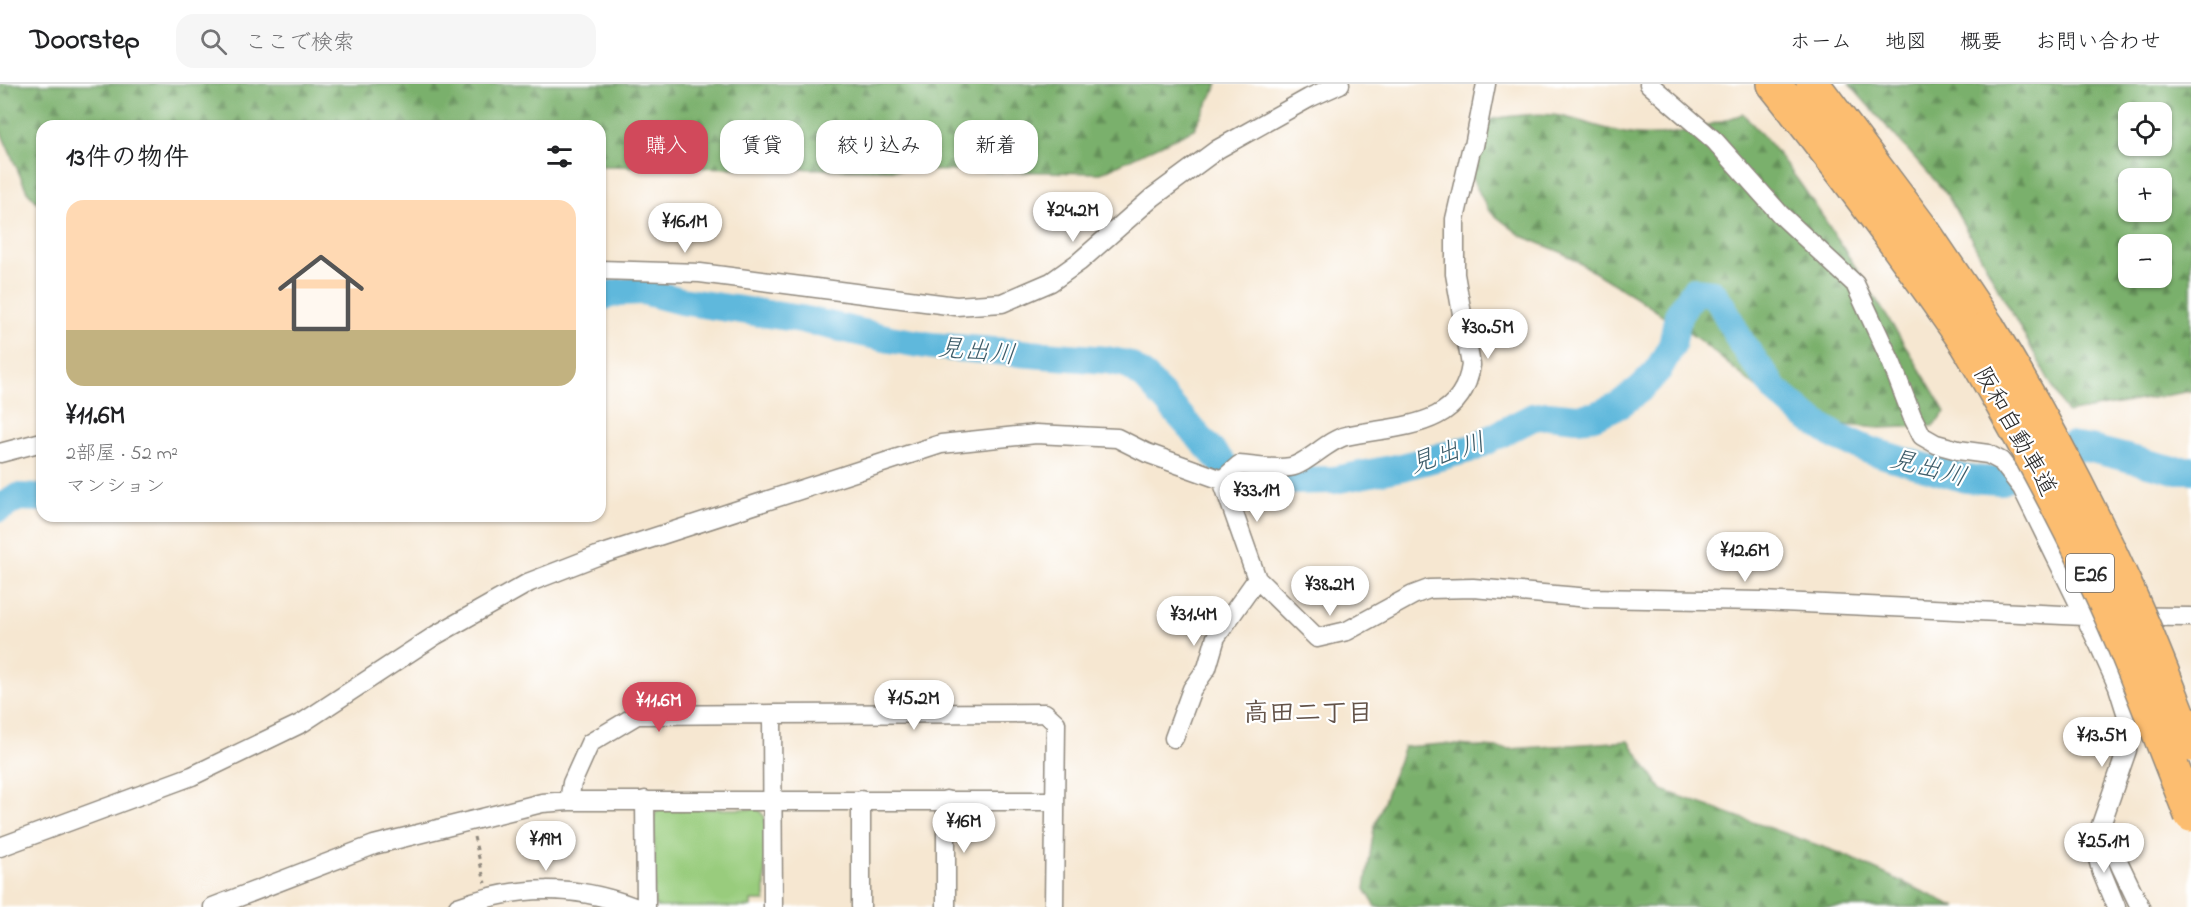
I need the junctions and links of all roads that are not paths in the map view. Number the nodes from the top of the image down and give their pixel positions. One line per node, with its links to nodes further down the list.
1 (1340, 84): 6 (street)
2 (1486, 84): 10 (street)
3 (1649, 84): 12 (street)
4 (1774, 84): 7 (highway, 阪和自動車道 / E26)
5 (1813, 84): 7 (highway, 阪和自動車道 / E26)
6 (606, 270)
7 (1977, 335): 16 (highway, 阪和自動車道 / E26, bridge); 23 (highway, 阪和自動車道 / E26, bridge)
8 (36, 444): 9 (street)
9 (0, 453)
10 (1222, 480): 11 (street); 25 (street)
11 (1257, 579): 12 (street); 15 (street)
12 (2084, 616): 13 (street); 24 (street)
13 (2191, 617)
14 (772, 714): 18 (street); 21 (street); 22 (street)
15 (1174, 738)
16 (2191, 745)
17 (645, 800): 18 (street); 21 (street); 30 (street)
18 (773, 800): 19 (street); 31 (street)
19 (861, 800): 20 (street); 32 (street)
20 (946, 800): 22 (street); 33 (street)
21 (569, 801): 26 (street)
22 (1055, 801): 34 (street)
23 (2191, 815)
24 (2101, 825): 35 (street); 36 (street)
25 (0, 847)
26 (240, 902): 27 (street)
27 (213, 907)
28 (458, 907): 29 (street)
29 (634, 907)
30 (646, 907)
31 (773, 907)
32 (861, 907)
33 (946, 907)
34 (1054, 907)
35 (2116, 907)
36 (2140, 907)

